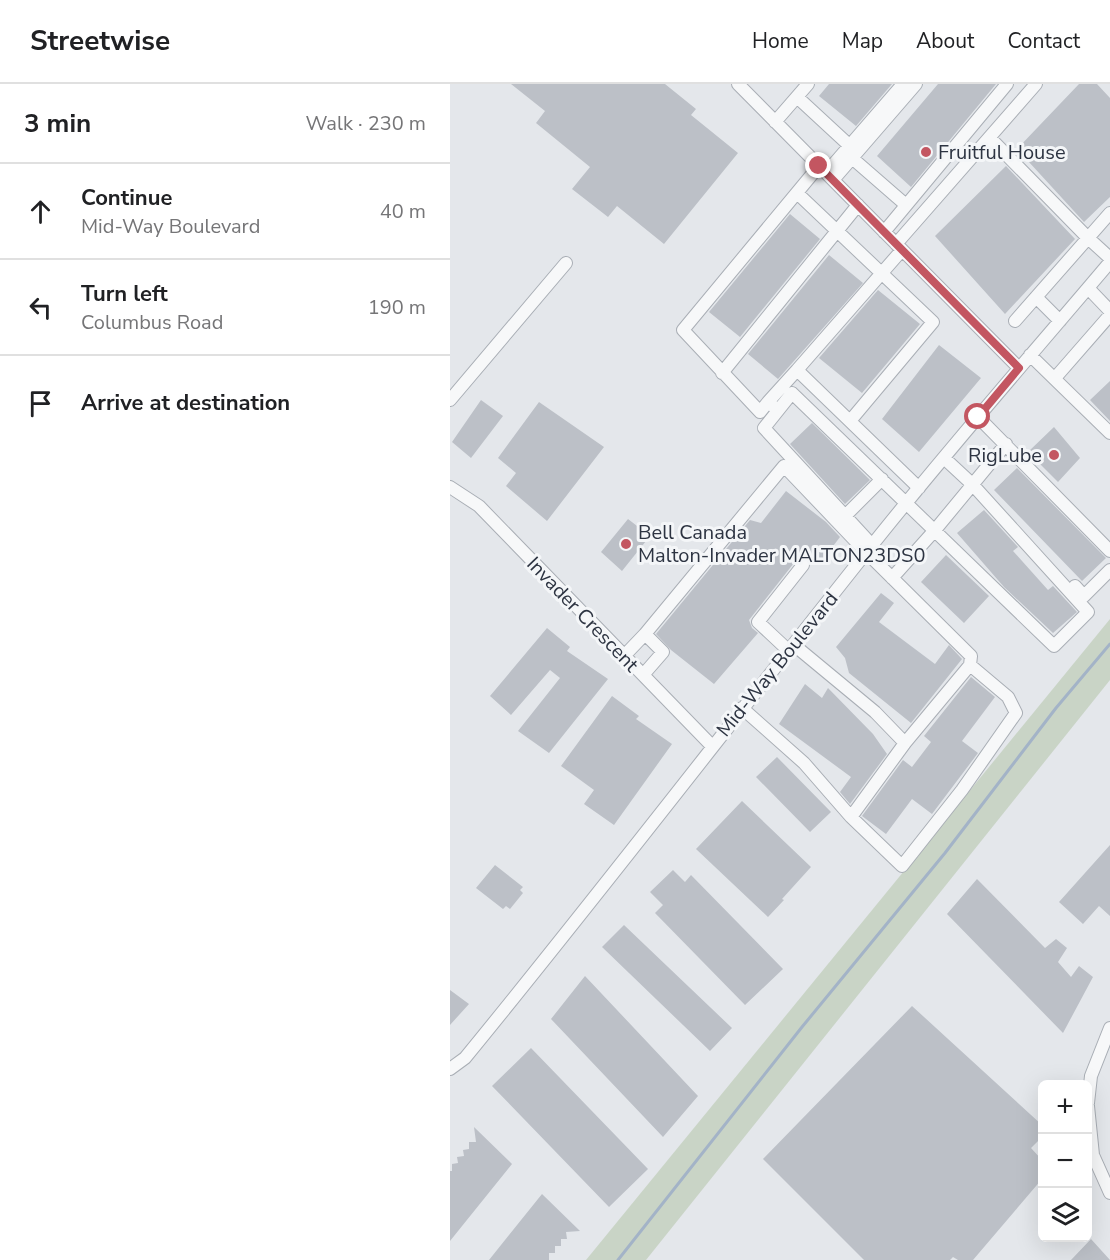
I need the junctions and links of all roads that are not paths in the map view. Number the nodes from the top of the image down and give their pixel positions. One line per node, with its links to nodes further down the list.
1 (738, 84): 8 (street)
2 (808, 84): 7 (street)
3 (903, 84): 10 (street)
4 (916, 84): 10 (street)
5 (1007, 84): 14 (street)
6 (1036, 84): 9 (street)
7 (797, 97): 8 (street); 10 (street)
8 (775, 122): 11 (street)
9 (990, 138): 18 (street); 19 (street)
10 (851, 152): 11 (street); 14 (street)
11 (826, 173): 12 (street); 13 (street)
12 (796, 193): 16 (street); 30 (street)
13 (858, 205): 16 (street); 17 (street)
14 (906, 205): 17 (street)
15 (1110, 213): 18 (street)
16 (836, 232): 22 (street); 30 (street)
17 (884, 232): 19 (street)
18 (1088, 238): 20 (street); 24 (street)
19 (899, 247): 22 (street); 29 (street)
20 (1110, 260): 23 (street, Mid-Way Boulevard)
21 (566, 263): 34 (street)
22 (881, 273): 31 (street); 38 (street)
23 (1088, 288): 25 (street); 27 (street, Mid-Way Boulevard)
24 (1036, 297): 26 (street); 27 (street)
25 (1110, 313): 32 (street)
26 (1015, 321)
27 (1060, 321): 28 (street, Mid-Way Boulevard)
28 (1030, 356): 29 (street, Mid-Way Boulevard); 32 (street)
29 (1019, 368): 37 (street, Mid-Way Boulevard)
30 (722, 373): 35 (street)
31 (801, 374): 33 (street); 35 (street); 38 (street)
32 (1055, 378): 39 (street)
33 (792, 393): 36 (street); 42 (street)
34 (450, 400)
35 (768, 402): 36 (street)
36 (778, 410): 47 (street)
37 (978, 417): 40 (street); 41 (street, Mid-Way Boulevard)
38 (850, 421): 45 (street)
39 (1110, 433)
40 (1006, 444): 43 (street); 50 (street)
41 (944, 458): 43 (street); 45 (street, Mid-Way Boulevard)
42 (882, 479): 46 (street); 47 (street)
43 (973, 483): 48 (street); 48 (street); 52 (street)
44 (450, 486): 56 (street, Invader Crescent)
45 (919, 489): 46 (street, Mid-Way Boulevard)
46 (907, 503): 48 (street); 49 (street, Mid-Way Boulevard)
47 (845, 516): 49 (street)
48 (935, 530): 53 (street)
49 (869, 548): 53 (street); 54 (street); 55 (street, Mid-Way Boulevard)
50 (1110, 551)
51 (803, 565): 55 (street)
52 (1110, 570)
53 (892, 578): 57 (street)
54 (645, 634): 56 (street); 58 (street)
55 (792, 648): 59 (street, Mid-Way Boulevard); 60 (street)
56 (624, 656): 58 (street, Invader Crescent)
57 (970, 665): 60 (street); 62 (street)
58 (643, 675): 61 (street, Invader Crescent)
59 (742, 708): 61 (street, Mid-Way Boulevard); 62 (street)
60 (905, 743): 62 (street)
61 (712, 746): 64 (street, Mid-Way Boulevard)
62 (851, 818)
63 (1110, 1028): 65 (street)
64 (450, 1069)
65 (1091, 1080)
66 (1091, 1134): 67 (street)
67 (1110, 1193)

